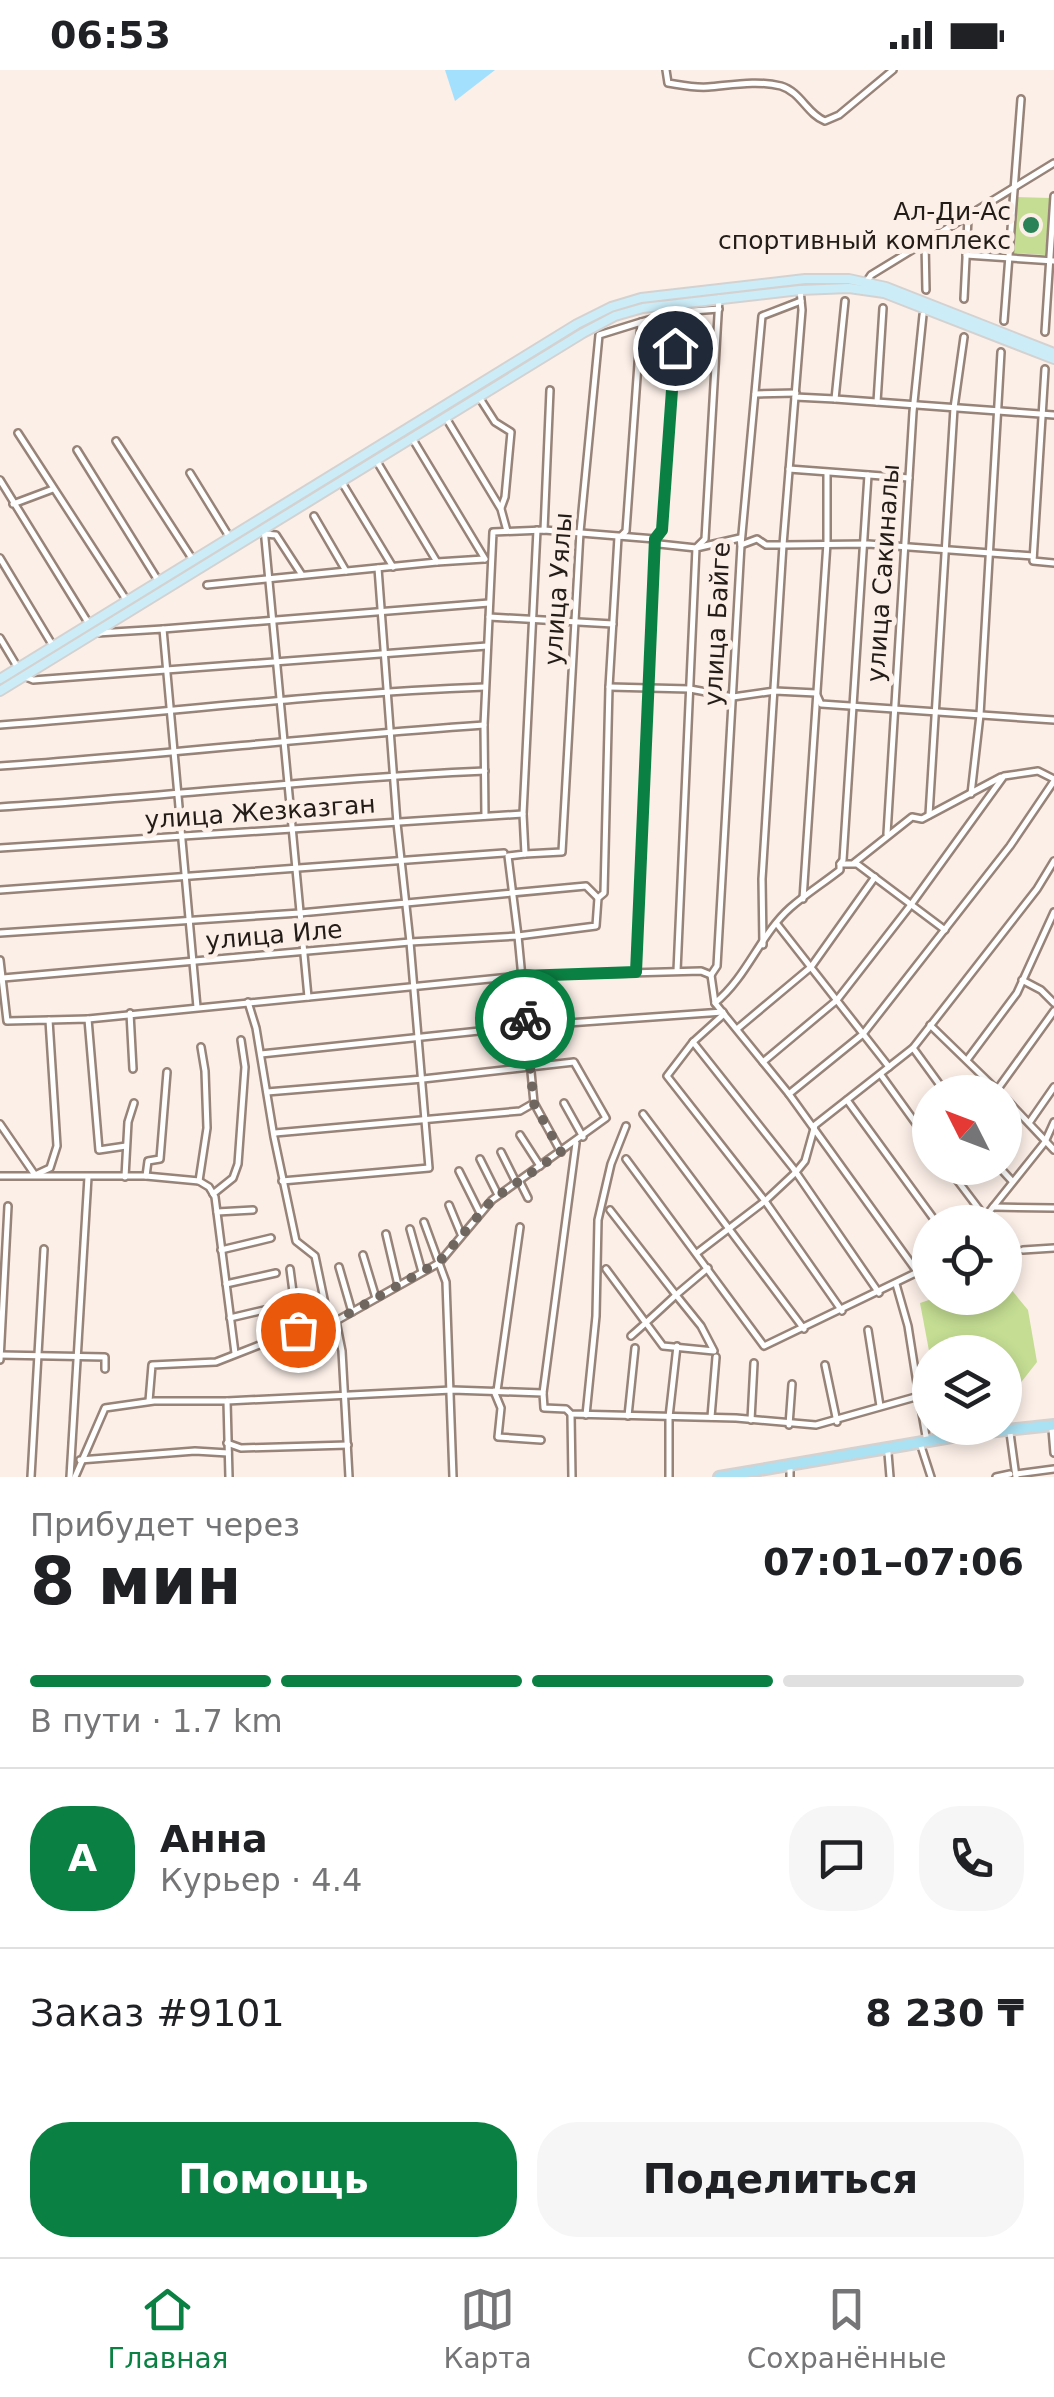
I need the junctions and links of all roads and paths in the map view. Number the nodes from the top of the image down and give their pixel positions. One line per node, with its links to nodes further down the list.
1 (666, 70): 2 (street)
2 (893, 70)
3 (1021, 100): 5 (street)
4 (1054, 162): 5 (street)
5 (1012, 189): 7 (street); 10 (street)
6 (1054, 196): 11 (street)
7 (968, 216): 8 (street); 9 (street)
8 (925, 242): 12 (street); 14 (street)
9 (966, 256): 10 (street); 16 (street)
10 (1008, 258): 11 (street); 24 (street)
11 (1052, 261): 26 (street)
12 (867, 281): 15 (main road); 21 (main road)
13 (800, 290): 17 (street); 19 (main road); 21 (main road)
14 (926, 290)
15 (699, 296): 19 (main road); 31 (main road)
16 (964, 300)
17 (802, 301): 33 (street, улица Байге); 34 (street)
18 (845, 301): 36 (street)
19 (719, 303): 22 (street); 72 (street)
20 (884, 308): 37 (street)
21 (935, 309): 29 (main road)
22 (678, 312): 25 (street); 66 (street)
23 (923, 315): 38 (street, улица Сакиналы)
24 (1004, 321)
25 (641, 322): 63 (street, улица Уялы); 64 (street)
26 (1046, 332)
27 (964, 337): 39 (street)
28 (1000, 352): 40 (street)
29 (1054, 356)
30 (1044, 369): 41 (street)
31 (494, 382): 35 (main road); 65 (main road)
32 (550, 390): 61 (street)
33 (754, 394): 34 (street); 70 (street, улица Байге)
34 (795, 395): 36 (street); 49 (street)
35 (478, 397): 43 (main road); 58 (street)
36 (835, 398): 37 (street)
37 (877, 402): 38 (street)
38 (914, 405): 39 (street); 53 (street, улица Сакиналы)
39 (954, 408): 40 (street); 73 (street)
40 (998, 411): 41 (street); 74 (street)
41 (1043, 414): 42 (street); 77 (street)
42 (1054, 415)
43 (446, 418): 45 (main road); 58 (street)
44 (18, 433): 56 (street)
45 (412, 438): 48 (main road); 79 (street)
46 (116, 441): 78 (street)
47 (77, 450): 87 (street)
48 (376, 460): 55 (main road); 80 (street)
49 (790, 469): 51 (street); 68 (street)
50 (190, 473): 65 (street)
51 (827, 474): 52 (street); 67 (street)
52 (868, 475): 53 (street); 69 (street)
53 (909, 478): 71 (street, улица Сакиналы)
54 (0, 480): 57 (street)
55 (341, 481): 62 (main road); 82 (street)
56 (54, 489): 57 (street); 89 (street)
57 (14, 504): 97 (street)
58 (501, 509): 60 (street)
59 (314, 516): 84 (street)
60 (507, 530): 61 (street); 79 (street)
61 (540, 530): 63 (street); 93 (street)
62 (264, 531): 75 (main road); 85 (street); 86 (street)
63 (580, 532): 64 (street); 95 (street, улица Уялы)
64 (618, 537): 66 (street); 96 (street)
65 (230, 538): 75 (main road)
66 (655, 539): 72 (street); 109 (street)
67 (827, 543): 68 (street); 69 (street); 114 (street)
68 (783, 544): 70 (street); 113 (street)
69 (865, 544): 71 (street); 117 (street)
70 (741, 545): 72 (street); 115 (street, улица Байге)
71 (906, 546): 73 (street); 118 (street, улица Сакиналы)
72 (696, 548): 110 (street)
73 (946, 549): 74 (street); 120 (street)
74 (990, 552): 77 (street); 121 (street)
75 (209, 556): 78 (main road); 97 (main road)
76 (0, 558): 100 (street)
77 (1033, 559): 81 (street)
78 (193, 560): 87 (main road)
79 (488, 560): 80 (street); 90 (street)
80 (438, 562): 82 (street)
81 (1054, 563)
82 (392, 567): 83 (street)
83 (378, 568): 84 (street); 91 (street)
84 (346, 571): 85 (street)
85 (302, 575): 86 (street)
86 (269, 578): 88 (street); 94 (street)
87 (159, 582): 89 (main road)
88 (207, 585)
89 (127, 601): 97 (main road)
90 (490, 603): 91 (street); 92 (street)
91 (382, 611): 94 (street); 102 (street)
92 (489, 617): 93 (street); 101 (street)
93 (533, 620): 95 (street); 137 (street)
94 (272, 622): 98 (street); 103 (street)
95 (575, 622): 96 (street); 146 (street, улица Уялы)
96 (613, 624): 108 (street)
97 (91, 629): 98 (street); 100 (main road); 104 (main road)
98 (163, 629): 105 (street)
99 (0, 638): 104 (street)
100 (54, 646): 104 (main road)
101 (487, 646): 102 (street); 107 (street)
102 (387, 653): 103 (street); 112 (street)
103 (276, 661): 105 (street); 116 (street)
104 (21, 672): 105 (street); 106 (main road); 111 (main road)
105 (168, 672): 119 (street)
106 (0, 679)
107 (486, 687): 112 (street); 124 (street)
108 (609, 687): 109 (street); 156 (street)
109 (651, 688): 110 (street); 174 (street)
110 (690, 689): 115 (street); 173 (street)
111 (0, 690)
112 (389, 691): 116 (street); 125 (street)
113 (775, 692): 114 (street); 115 (street); 168 (street)
114 (816, 693): 117 (street); 157 (street)
115 (733, 697): 175 (street, улица Байге)
116 (279, 701): 119 (street); 126 (street)
117 (854, 706): 118 (street); 149 (street)
118 (894, 709): 120 (street); 142 (street, улица Сакиналы)
119 (171, 712): 123 (street); 127 (street)
120 (936, 712): 121 (street); 138 (street)
121 (980, 715): 122 (street); 135 (street)
122 (1054, 720)
123 (0, 725)
124 (484, 725): 125 (street); 129 (street)
125 (392, 731): 126 (street); 130 (street)
126 (283, 743): 127 (street); 133 (street)
127 (175, 754): 128 (street); 134 (street)
128 (0, 766)
129 (485, 771): 130 (street); 139 (street)
130 (395, 775): 133 (street); 140 (street)
131 (1004, 776): 132 (street); 135 (street); 159 (street)
132 (1054, 780): 164 (street)
133 (288, 786): 134 (street); 141 (street)
134 (177, 794): 136 (street); 143 (street)
135 (971, 794): 138 (street)
136 (0, 807)
137 (523, 814): 139 (street, улица Жезказган); 146 (street)
138 (929, 815): 142 (street)
139 (485, 816): 140 (street, улица Жезказган)
140 (398, 823): 141 (street, улица Жезказган); 147 (street)
141 (292, 828): 143 (street, улица Жезказган); 151 (street)
142 (888, 834): 150 (street)
143 (182, 836): 144 (street, улица Жезказган); 153 (street)
144 (0, 848)
145 (504, 853): 147 (street)
146 (525, 854): 155 (street)
147 (402, 860): 151 (street); 158 (street)
148 (1054, 861): 193 (street)
149 (840, 864): 150 (street); 157 (street)
150 (853, 864): 152 (street)
151 (296, 868): 153 (street); 161 (street)
152 (874, 877): 159 (street); 172 (street)
153 (186, 878): 154 (street); 162 (street)
154 (0, 890)
155 (511, 892): 156 (street); 158 (street); 166 (street)
156 (598, 898): 166 (street, улица Иле)
157 (804, 899): 163 (street)
158 (407, 902): 161 (street); 167 (street)
159 (910, 906): 164 (street); 182 (street)
160 (1054, 912): 178 (street)
161 (300, 913): 162 (street); 169 (street)
162 (189, 920): 165 (street); 171 (street)
163 (777, 924): 168 (street); 172 (street)
164 (945, 930): 195 (street)
165 (0, 933)
166 (518, 936): 167 (street, улица Иле); 176 (street)
167 (410, 942): 169 (street, улица Иле); 179 (street)
168 (763, 945): 184 (street)
169 (303, 953): 171 (street, улица Иле); 181 (street)
170 (0, 960): 177 (street)
171 (194, 962): 177 (street, улица Иле); 186 (street)
172 (810, 967): 182 (street); 194 (street)
173 (677, 971): 174 (street); 175 (street)
174 (636, 972): 176 (street)
175 (711, 975): 184 (street, улица Байге)
176 (521, 976): 179 (street); 192 (street)
177 (3, 978): 180 (street)
178 (1022, 980): 185 (street); 202 (street)
179 (415, 987): 181 (street); 196 (street)
180 (2, 990): 191 (street)
181 (308, 997): 183 (street)
182 (836, 1000): 195 (street); 203 (street)
183 (248, 1002): 186 (street); 201 (street)
184 (715, 1003): 188 (street)
185 (1054, 1003)
186 (198, 1007): 189 (street)
187 (1054, 1011): 211 (street)
188 (724, 1012): 192 (street); 194 (street); 198 (street)
189 (130, 1013): 190 (street); 206 (street)
190 (88, 1019): 191 (street); 234 (street)
191 (49, 1020): 244 (street)
192 (526, 1026): 196 (street); 204 (street)
193 (930, 1026): 200 (street); 202 (street)
194 (736, 1029): 203 (street)
195 (864, 1034): 205 (street); 215 (street)
196 (419, 1038): 201 (street); 212 (street)
197 (241, 1040): 252 (street)
198 (694, 1042): 243 (street); 255 (street)
199 (201, 1047): 249 (street)
200 (914, 1048): 205 (street); 209 (street)
201 (261, 1054): 214 (street)
202 (967, 1060): 210 (street)
203 (763, 1062): 215 (street)
204 (529, 1067): 212 (street); 219 (street); 231 (street)
205 (890, 1068): 208 (street)
206 (133, 1069)
207 (167, 1072): 247 (street)
208 (881, 1075): 216 (street); 222 (street)
209 (934, 1075)
210 (982, 1075)
211 (1009, 1075)
212 (423, 1079): 214 (street); 223 (street)
213 (1054, 1087): 225 (street)
214 (267, 1092): 229 (street)
215 (789, 1094): 228 (street)
216 (847, 1100): 228 (street); 257 (street)
217 (134, 1102): 234 (street)
218 (564, 1103): 231 (street)
219 (534, 1104): 223 (street); 237 (street)
220 (643, 1114): 267 (street)
221 (1022, 1116): 225 (street)
222 (912, 1118)
223 (426, 1121): 229 (street); 250 (street)
224 (1054, 1122): 233 (street)
225 (1029, 1123): 233 (street)
226 (0, 1124): 244 (street)
227 (626, 1126): 324 (street)
228 (814, 1129): 243 (street); 279 (street)
229 (274, 1134): 250 (street)
230 (520, 1135): 240 (street)
231 (583, 1137): 232 (street)
232 (576, 1142): 237 (street); 317 (street)
233 (1045, 1142): 235 (street); 241 (street)
234 (126, 1146): 248 (street)
235 (1054, 1150)
236 (501, 1152): 251 (street)
237 (561, 1152): 240 (street)
238 (480, 1159): 253 (street)
239 (626, 1159): 276 (street)
240 (540, 1166): 251 (street)
241 (1022, 1169)
242 (459, 1171): 264 (street)
243 (796, 1172): 255 (street); 290 (street)
244 (36, 1175): 245 (street); 246 (street)
245 (0, 1176)
246 (88, 1176): 248 (street); 310 (street)
247 (146, 1176): 248 (street); 249 (street)
248 (125, 1177)
249 (199, 1181): 252 (street)
250 (282, 1181): 297 (street)
251 (518, 1181): 253 (street); 254 (street)
252 (212, 1194): 263 (street)
253 (498, 1195): 264 (street)
254 (528, 1198)
255 (764, 1202): 267 (street); 294 (street)
256 (449, 1205): 270 (street)
257 (924, 1205)
258 (8, 1206): 309 (street)
259 (1022, 1208): 260 (street)
260 (1054, 1208)
261 (253, 1210): 263 (street)
262 (610, 1210): 291 (street)
263 (216, 1212): 274 (street)
264 (480, 1213): 270 (street)
265 (424, 1222): 278 (street)
266 (520, 1226): 316 (street)
267 (730, 1228): 276 (street); 299 (street)
268 (410, 1229): 284 (street)
269 (386, 1234): 289 (street)
270 (461, 1234): 278 (street)
271 (271, 1238): 274 (street)
272 (1054, 1248): 275 (street)
273 (44, 1249): 308 (street)
274 (221, 1250): 287 (street)
275 (1023, 1250)
276 (697, 1253): 281 (street)
277 (363, 1255): 292 (street)
278 (439, 1262): 284 (street); 315 (street)
279 (912, 1265)
280 (338, 1267): 295 (street)
281 (708, 1268): 291 (street); 299 (street)
282 (290, 1269): 300 (street)
283 (606, 1269): 298 (street)
284 (422, 1272): 289 (street)
285 (276, 1273): 287 (street)
286 (912, 1276): 288 (street)
287 (226, 1284): 296 (street)
288 (896, 1284): 290 (street); 305 (street)
289 (398, 1285): 292 (street)
290 (879, 1293): 294 (street)
291 (676, 1295): 298 (street); 307 (street)
292 (376, 1298): 295 (street)
293 (264, 1310): 296 (street)
294 (842, 1311): 299 (street)
295 (352, 1312): 297 (street)
296 (230, 1318): 306 (street)
297 (333, 1322): 300 (street); 318 (street)
298 (645, 1323): 302 (street); 303 (street)
299 (804, 1328)
300 (298, 1330): 306 (street)
301 (868, 1330): 322 (street)
302 (630, 1336)
303 (677, 1346): 307 (street); 326 (street)
304 (635, 1348): 325 (street)
305 (912, 1351)
306 (235, 1353): 320 (street)
307 (715, 1354): 327 (street)
308 (38, 1357): 309 (street); 310 (street); 348 (street)
309 (0, 1358)
310 (77, 1358): 313 (street); 349 (street)
311 (754, 1363): 328 (street)
312 (825, 1365): 329 (street)
313 (104, 1369)
314 (792, 1384): 330 (street)
315 (452, 1390): 316 (street); 318 (street); 352 (street)
316 (496, 1391): 317 (street); 334 (street)
317 (544, 1393): 323 (street)
318 (344, 1395): 321 (street); 336 (street)
319 (912, 1398): 322 (street)
320 (149, 1401): 321 (street); 344 (street)
321 (227, 1401): 335 (street)
322 (880, 1406): 329 (street)
323 (570, 1414): 324 (street); 353 (street)
324 (586, 1415): 325 (street)
325 (628, 1416): 326 (street)
326 (669, 1418): 327 (street); 354 (street)
327 (711, 1418): 328 (street)
328 (750, 1420): 330 (street)
329 (837, 1422): 330 (street)
330 (790, 1425)
331 (1053, 1427): 332 (highway); 333 (highway); 343 (street)
332 (1022, 1431)
333 (1022, 1431)
334 (541, 1440)
335 (227, 1443): 336 (street); 341 (street)
336 (348, 1444): 351 (street)
337 (918, 1445): 355 (highway)
338 (920, 1445): 342 (highway)
339 (924, 1445): 358 (street)
340 (1011, 1445): 347 (street)
341 (228, 1453): 344 (street); 350 (street)
342 (888, 1453): 346 (highway); 357 (street)
343 (1054, 1453)
344 (80, 1460): 349 (street)
345 (1054, 1469): 347 (street)
346 (790, 1474): 356 (highway)
347 (1014, 1475): 359 (street)
348 (30, 1477)
349 (73, 1477)
350 (228, 1477)
351 (349, 1477)
352 (453, 1477)
353 (572, 1477)
354 (670, 1477)
355 (719, 1477)
356 (744, 1477)
357 (890, 1477)
358 (931, 1477)
359 (996, 1477)

